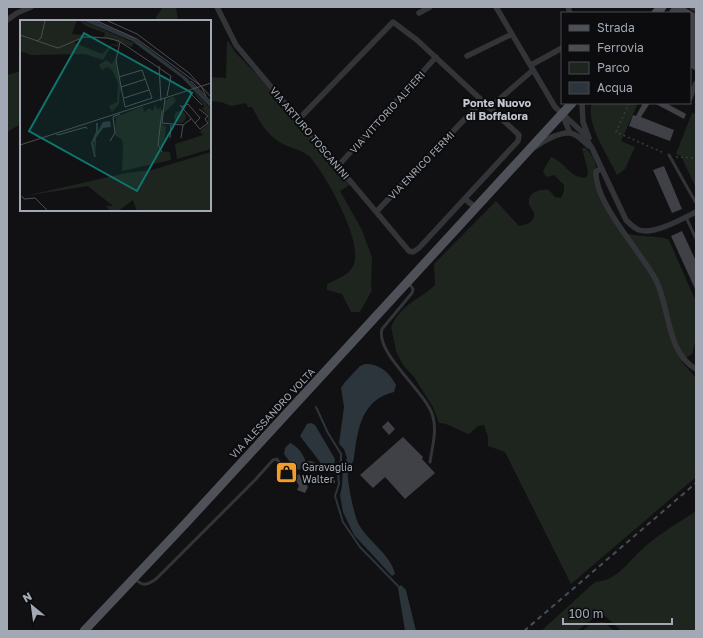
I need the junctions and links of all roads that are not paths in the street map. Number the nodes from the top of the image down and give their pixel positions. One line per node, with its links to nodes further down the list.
1 (31, 7): 8 (street)
2 (217, 7): 21 (street, VIA ARTURO TOSCANINI)
3 (430, 7): 7 (street)
4 (496, 7): 9 (street)
5 (692, 7): 6 (street)
6 (696, 9)
7 (419, 13)
8 (7, 20)
9 (512, 34): 11 (street); 13 (street)
10 (561, 49): 13 (street)
11 (467, 56)
12 (436, 57): 16 (street); 21 (street); 26 (street, VIA VITTORIO ALFIERI)
13 (532, 68): 19 (street); 20 (street)
14 (696, 83): 15 (street)
15 (691, 96)
16 (482, 101): 19 (street); 31 (street, VIA ENRICO FERMI)
17 (571, 104): 20 (main road, VIA ALESSANDRO VOLTA)
18 (582, 104): 23 (street)
19 (489, 108): 28 (street)
20 (562, 114): 22 (street); 23 (street); 25 (main road, VIA ALESSANDRO VOLTA)
21 (299, 119): 26 (street, VIA ARTURO TOSCANINI)
22 (570, 133): 23 (street); 25 (street)
23 (592, 148): 27 (street)
24 (670, 155): 29 (lane)
25 (523, 156): 30 (main road, VIA ALESSANDRO VOLTA)
26 (338, 166): 31 (street, VIA ARTURO TOSCANINI)
27 (601, 168): 33 (street); 36 (street)
28 (464, 199): 30 (street); 31 (street, VIA ARTURO TOSCANINI)
29 (696, 203)
30 (476, 208): 35 (main road, VIA ALESSANDRO VOLTA)
31 (377, 211)
32 (696, 212): 33 (street)
33 (686, 217): 34 (lane)
34 (696, 239)
35 (408, 282): 37 (lane); 39 (main road, VIA ALESSANDRO VOLTA)
36 (696, 369)
37 (430, 462)
38 (282, 467): 39 (lane)
39 (134, 578): 40 (main road, VIA ALESSANDRO VOLTA)
40 (84, 631)

